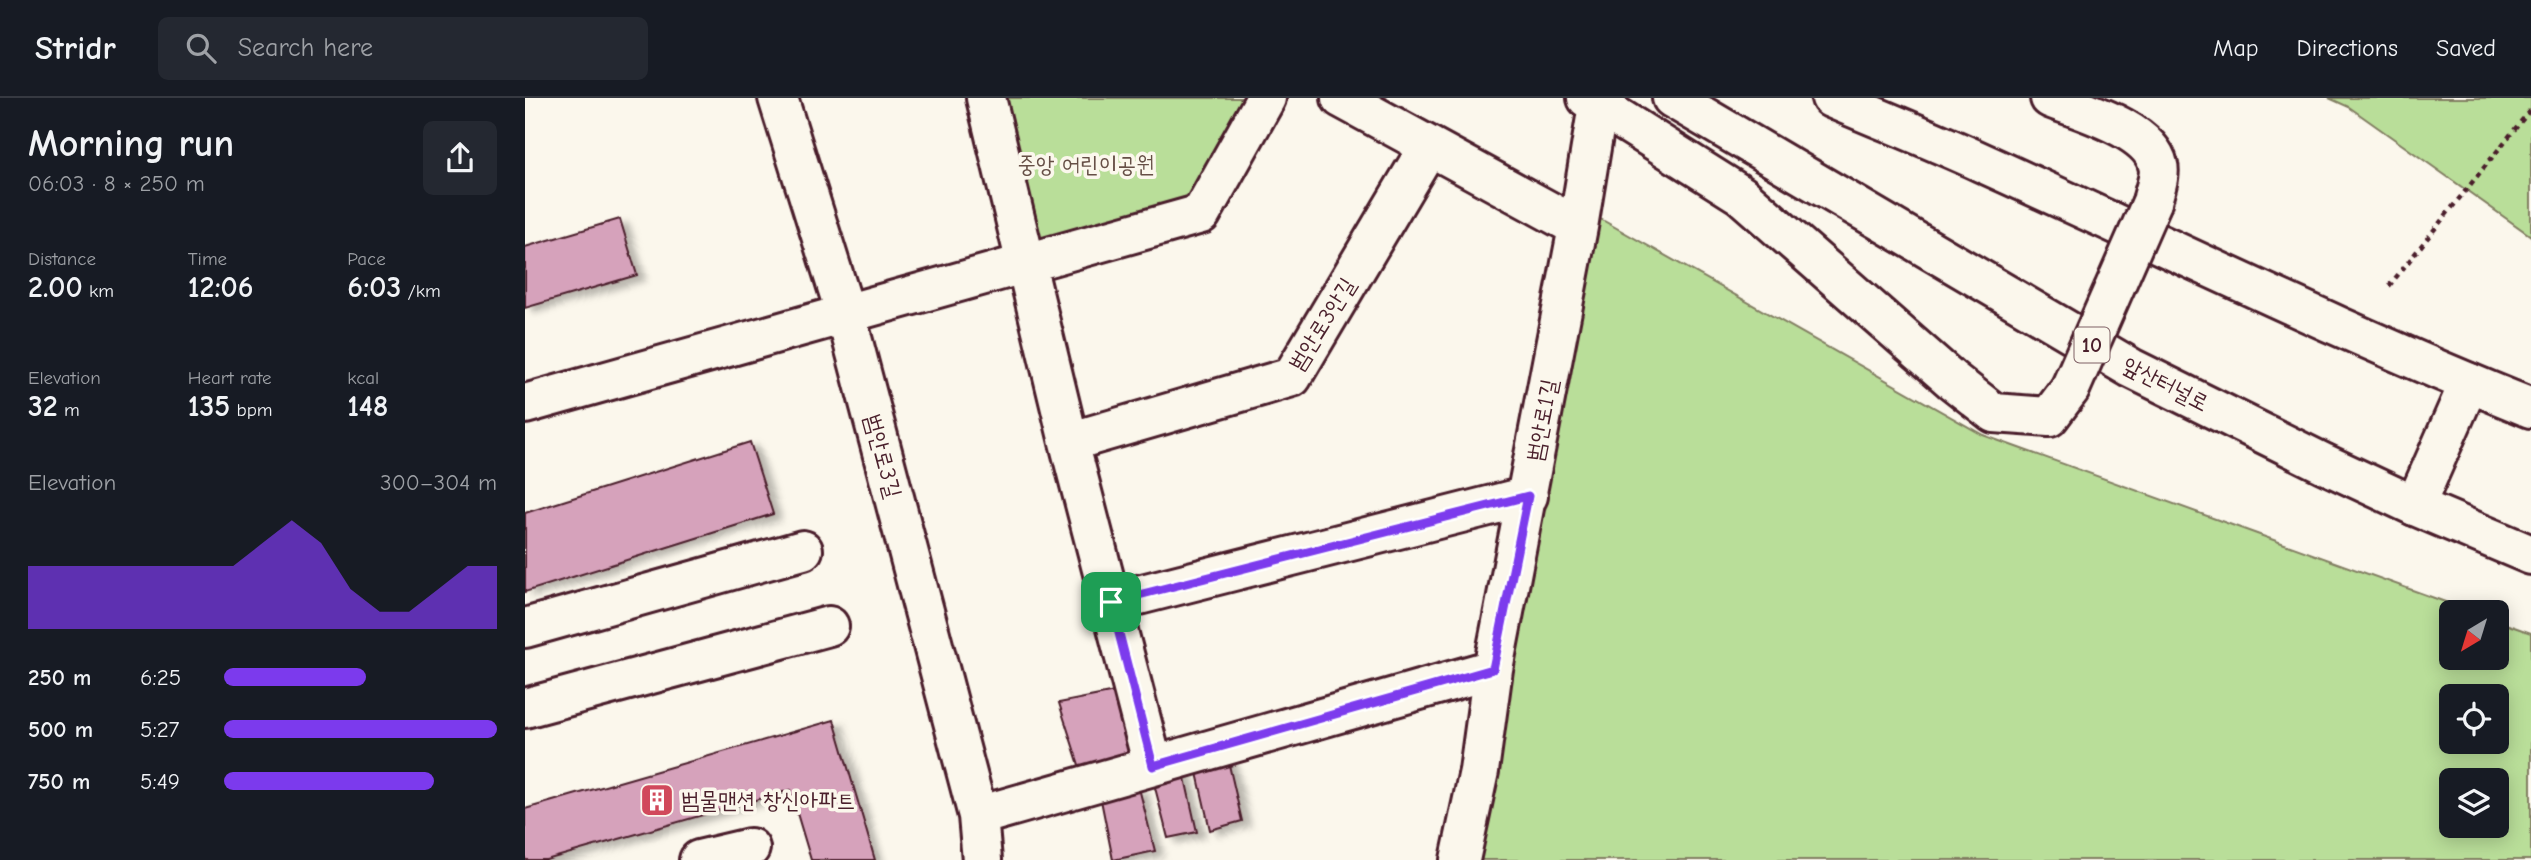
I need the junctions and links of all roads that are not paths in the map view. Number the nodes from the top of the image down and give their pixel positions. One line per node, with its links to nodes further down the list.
1 (778, 98): 12 (main road, 범안로3길)
2 (986, 98): 11 (main road)
3 (1266, 98): 11 (main road)
4 (1341, 98): 9 (main road)
5 (1672, 98): 18 (main road, 앞산터널로 / 10)
6 (1831, 98): 13 (main road)
7 (2050, 98): 8 (main road, bridge)
8 (1592, 102): 10 (main road)
9 (1429, 146): 10 (main road); 16 (main road, 범안로3안길)
10 (1578, 227): 17 (main road, 범안로1길)
11 (1026, 263): 12 (main road); 16 (main road)
12 (846, 314): 14 (main road); 27 (main road, 범안로3길)
13 (2469, 383): 15 (main road); 18 (main road)
14 (525, 404)
15 (2531, 408)
16 (1069, 442): 21 (main road)
17 (1528, 496): 21 (main road); 24 (main road, 범안로1길)
18 (2415, 506): 20 (main road, 앞산터널로 / 10)
19 (803, 551): 23 (main road)
20 (2531, 555)
21 (1111, 602): 26 (main road)
22 (829, 626): 25 (main road)
23 (525, 628)
24 (1493, 669): 26 (main road); 31 (main road, 범안로1길)
25 (525, 708)
26 (1153, 766): 27 (main road)
27 (978, 816): 30 (main road, 범안로3길)
28 (750, 848): 29 (main road)
29 (699, 860)
30 (982, 860)
31 (1460, 860)

